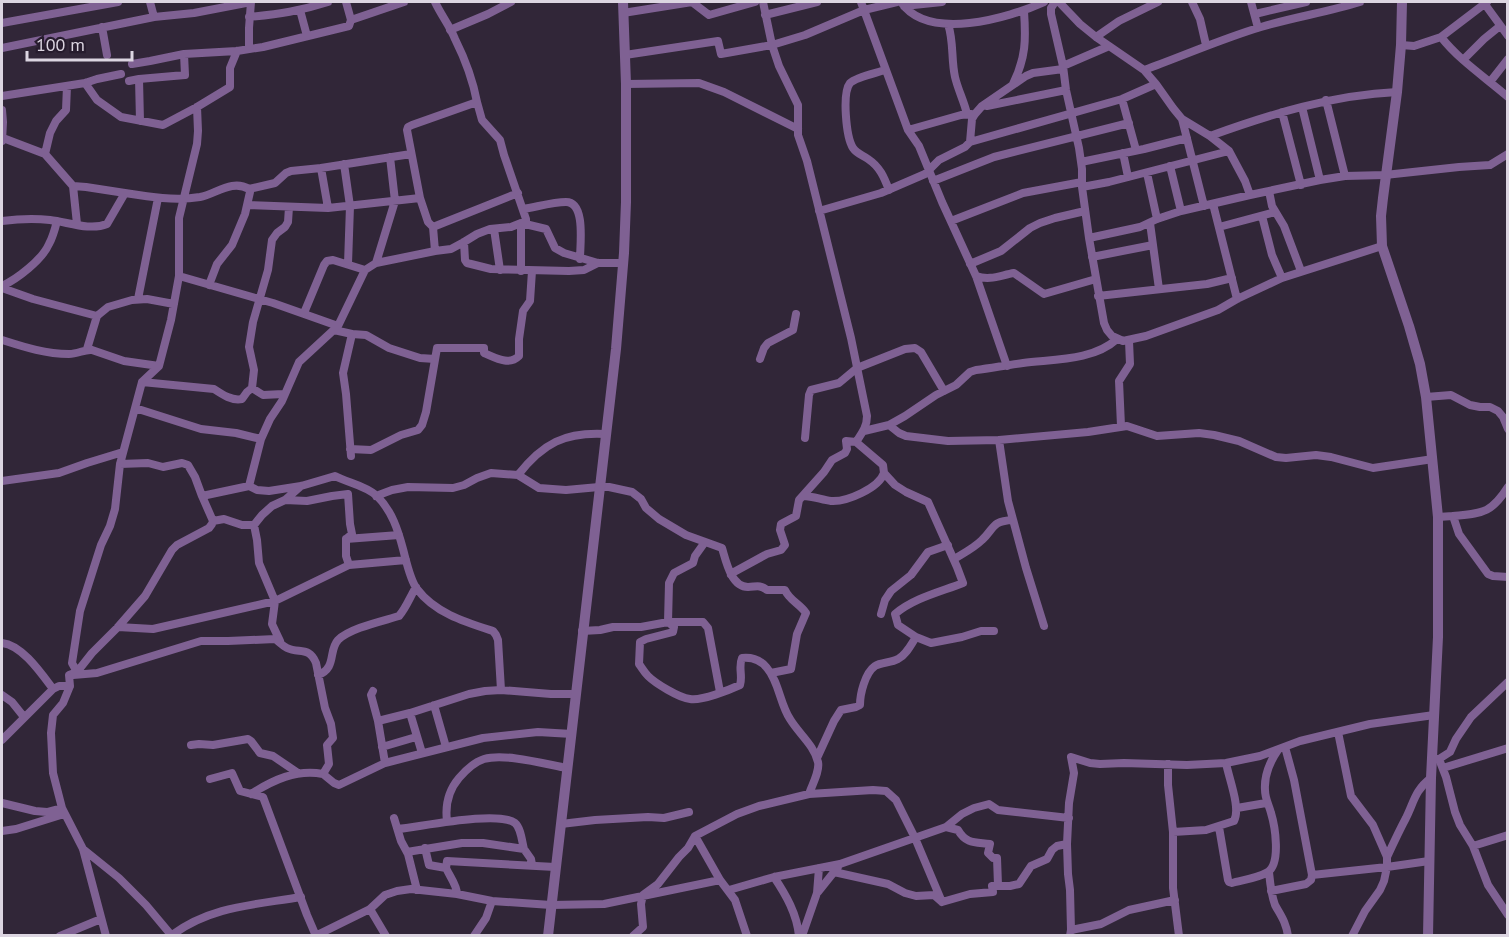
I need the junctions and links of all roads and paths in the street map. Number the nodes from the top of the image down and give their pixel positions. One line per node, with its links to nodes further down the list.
1 (118, 2): 35 (street)
2 (150, 2): 32 (street)
3 (251, 2): 32 (street); 33 (street)
4 (328, 2): 27 (street)
5 (346, 2): 34 (street)
6 (404, 2): 34 (street)
7 (435, 2): 40 (street)
8 (511, 2): 40 (street)
9 (623, 2): 29 (street)
10 (693, 2): 11 (street); 29 (street)
11 (755, 2)
12 (763, 2): 31 (street)
13 (817, 2): 31 (street)
14 (942, 2): 24 (street)
15 (1044, 2): 28 (street)
16 (1057, 2): 43 (street); 58 (street)
17 (1158, 2): 43 (street)
18 (1192, 2): 46 (street)
19 (1251, 2): 30 (street)
20 (1309, 2): 26 (street); 30 (street)
21 (1360, 2): 26 (street)
22 (1402, 2): 47 (street)
23 (1486, 2): 37 (street); 44 (street)
24 (901, 3): 25 (street); 36 (street)
25 (862, 6): 45 (street); 59 (street)
26 (1324, 8): 39 (street)
27 (300, 10): 33 (street); 41 (street)
28 (1024, 11): 36 (street); 69 (street)
29 (623, 13): 54 (street)
30 (1255, 14): 39 (street)
31 (765, 15): 45 (street)
32 (154, 17): 38 (street)
33 (249, 17): 50 (street)
34 (351, 20): 41 (street)
35 (2, 23)
36 (948, 24): 83 (street)
37 (1500, 26): 42 (street); 55 (street)
38 (102, 27): 49 (street); 53 (street)
39 (1258, 28): 46 (street)
40 (450, 30): 76 (street)
41 (306, 36): 50 (street)
42 (1508, 36)
43 (1096, 37): 48 (street)
44 (1440, 37): 47 (street); 55 (street)
45 (772, 45): 54 (street); 87 (street)
46 (1206, 45): 60 (street)
47 (1401, 45): 71 (street)
48 (1107, 46): 58 (street); 60 (street)
49 (2, 48)
50 (249, 49): 51 (street)
51 (237, 51): 52 (street); 78 (street)
52 (184, 54): 57 (street); 62 (street)
53 (107, 55)
54 (625, 55): 66 (street)
55 (1463, 60): 64 (street)
56 (1508, 60): 64 (street)
57 (132, 64)
58 (1063, 67): 69 (street); 70 (street)
59 (885, 70): 88 (street); 117 (street)
60 (1144, 70): 67 (street)
61 (121, 75): 65 (street)
62 (139, 79): 63 (street); 85 (street)
63 (129, 81)
64 (1490, 82): 73 (street)
65 (85, 84): 68 (street); 85 (street)
66 (626, 84): 87 (street); 155 (street)
67 (1156, 84): 74 (street); 84 (street)
68 (67, 86): 72 (street); 97 (street)
69 (1011, 87): 77 (street)
70 (1066, 90): 77 (street); 82 (street)
71 (1397, 92): 75 (street); 108 (street)
72 (2, 96)
73 (1508, 97)
74 (1122, 99): 82 (street); 86 (street)
75 (1326, 100): 79 (street); 109 (street)
76 (477, 102): 98 (street); 120 (street)
77 (982, 106): 83 (street)
78 (197, 107): 85 (street); 123 (street)
79 (1302, 107): 81 (street); 111 (street)
80 (2, 110): 92 (street)
81 (1282, 112): 90 (street); 114 (street)
82 (1072, 113): 89 (street); 93 (street)
83 (971, 114): 88 (street); 93 (street)
84 (1182, 119): 90 (street); 91 (street)
85 (141, 121)
86 (1129, 123): 89 (street); 94 (street)
87 (798, 129): 132 (street)
88 (908, 130): 106 (street)
89 (1077, 136): 102 (street); 112 (street)
90 (1210, 136): 95 (street)
91 (1187, 138): 94 (street); 101 (street)
92 (2, 139): 97 (street)
93 (970, 142): 106 (street)
94 (1136, 150): 96 (street)
95 (1229, 152): 101 (street); 121 (street)
96 (1123, 153): 102 (street); 110 (street)
97 (45, 154): 115 (street)
98 (411, 154): 100 (street); 124 (street)
99 (1508, 154): 108 (street)
100 (390, 157): 103 (street); 125 (street)
101 (1193, 160): 104 (street); 127 (street)
102 (1081, 162): 113 (street)
103 (344, 164): 105 (street); 128 (street)
104 (1170, 166): 107 (street); 134 (street)
105 (321, 168): 116 (street); 130 (street)
106 (929, 171): 112 (street); 117 (street)
107 (1147, 173): 110 (street); 140 (street)
108 (1385, 175): 109 (street); 149 (street)
109 (1345, 176): 111 (street)
110 (1128, 177): 113 (street)
111 (1320, 180): 114 (street)
112 (933, 181): 139 (street)
113 (1082, 184): 133 (street); 139 (street)
114 (1301, 185): 118 (street)
115 (73, 186): 119 (street); 141 (street)
116 (249, 189): 123 (street); 126 (street)
117 (890, 190): 132 (street)
118 (1269, 191): 121 (street); 135 (street)
119 (125, 192): 122 (street); 141 (street)
120 (518, 193): 131 (street); 143 (street)
121 (1250, 195): 127 (street)
122 (158, 198): 123 (street); 172 (street)
123 (183, 198): 163 (street)
124 (420, 198): 125 (street); 143 (street)
125 (395, 201): 128 (street); 153 (street)
126 (248, 205): 129 (street); 168 (street)
127 (1209, 205): 134 (street); 144 (street)
128 (350, 206): 130 (street); 156 (street)
129 (289, 207): 130 (street); 173 (street)
130 (328, 208)
131 (523, 209): 142 (street); 152 (street)
132 (819, 211): 189 (street)
133 (1085, 211): 146 (street); 157 (street)
134 (1181, 211): 140 (street)
135 (1275, 212): 136 (street); 162 (street)
136 (1262, 216): 144 (street); 166 (street)
137 (2, 221): 138 (street)
138 (57, 221): 141 (street); 169 (street)
139 (951, 221): 157 (street)
140 (1154, 221): 146 (street); 148 (street)
141 (77, 224)
142 (523, 224): 145 (street); 152 (street); 160 (street)
143 (433, 227): 150 (street)
144 (1219, 227): 165 (street)
145 (494, 229): 147 (street); 159 (street)
146 (1089, 238): 151 (street)
147 (464, 242): 150 (street); 159 (street)
148 (1153, 245): 151 (street); 170 (street)
149 (1382, 246): 162 (street); 194 (street)
150 (435, 251): 153 (street)
151 (1092, 257): 167 (street)
152 (580, 258): 154 (street)
153 (376, 263): 158 (street)
154 (598, 263): 155 (street); 161 (street)
155 (623, 263): 200 (street)
156 (348, 264): 158 (street); 176 (street)
157 (970, 264): 164 (street)
158 (365, 270): 179 (street)
159 (500, 270): 160 (street)
160 (521, 271): 161 (street)
161 (532, 271): 185 (street)
162 (1301, 271): 166 (street)
163 (179, 276): 168 (street); 175 (street)
164 (976, 276): 167 (street); 188 (street)
165 (1232, 278): 170 (street); 174 (street)
166 (1282, 278): 174 (street)
167 (1096, 279): 171 (street)
168 (209, 285): 173 (street)
169 (2, 287): 178 (street)
170 (1159, 289): 171 (street)
171 (1098, 296): 181 (street)
172 (138, 299): 175 (street); 178 (street)
173 (260, 299): 176 (street); 191 (street)
174 (1237, 299): 183 (street)
175 (174, 304): 187 (street)
176 (304, 313): 179 (street)
177 (796, 314): 186 (street)
178 (96, 316): 184 (street)
179 (336, 328): 180 (street); 193 (street)
180 (352, 334): 185 (street); 185 (street)
181 (1117, 339): 183 (street); 188 (street)
182 (2, 340): 184 (street)
183 (1129, 341): 197 (street)
184 (87, 349): 187 (street)
185 (435, 359)
186 (760, 359)
187 (159, 366): 190 (street)
188 (1007, 366): 192 (street)
189 (857, 368): 192 (street); 199 (street); 201 (street)
190 (142, 382): 191 (street); 195 (street)
191 (252, 388): 193 (street)
192 (944, 391): 196 (street)
193 (284, 394): 202 (street)
194 (1426, 397): 198 (street); 206 (street)
195 (135, 408): 202 (street); 205 (street)
196 (890, 425): 199 (street); 203 (street)
197 (1121, 426): 203 (street); 206 (street)
198 (1508, 429)
199 (864, 431): 204 (street)
200 (605, 434): 209 (street); 213 (street)
201 (806, 438)
202 (261, 439): 211 (street)
203 (999, 440): 221 (street)
204 (856, 442): 208 (street); 217 (street)
205 (123, 452): 207 (street); 210 (street)
206 (1433, 459): 220 (street)
207 (120, 464): 215 (street); 245 (street)
208 (884, 473): 217 (street); 227 (street)
209 (518, 475): 213 (street); 216 (street)
210 (2, 482)
211 (249, 486): 212 (street); 215 (street)
212 (301, 486): 216 (street); 218 (street)
213 (599, 487): 226 (street); 239 (street)
214 (1508, 487): 219 (street)
215 (202, 496): 222 (street)
216 (376, 496): 224 (street)
217 (803, 496): 231 (street)
218 (285, 500): 223 (street); 225 (street)
219 (1453, 516): 220 (street); 232 (street)
220 (1438, 517): 257 (street)
221 (1013, 520): 228 (street); 237 (street)
222 (213, 521): 223 (street); 238 (street)
223 (254, 525): 234 (street)
224 (399, 535): 225 (street); 229 (street)
225 (346, 539): 230 (street)
226 (705, 542): 231 (street); 236 (street)
227 (948, 545): 228 (street); 235 (street)
228 (954, 559): 241 (street)
229 (405, 560): 230 (street); 233 (street)
230 (349, 565): 234 (street)
231 (731, 575): 244 (street)
232 (1508, 577)
233 (416, 587): 246 (street); 250 (street)
234 (275, 601): 238 (street); 243 (street)
235 (881, 614)
236 (668, 622): 239 (street); 252 (street); 252 (street)
237 (1044, 626)
238 (118, 627): 245 (street)
239 (582, 631): 253 (street)
240 (994, 631): 241 (street)
241 (916, 637): 270 (street)
242 (2, 643): 249 (street)
243 (287, 648): 245 (street); 246 (street)
244 (771, 673): 252 (street); 270 (street)
245 (73, 674): 248 (street)
246 (318, 675): 278 (street)
247 (1508, 682): 271 (street)
248 (70, 686): 249 (street); 286 (street)
249 (53, 688): 258 (street)
250 (501, 690): 253 (street); 255 (street)
251 (373, 691): 259 (street)
252 (720, 692)
253 (576, 694): 261 (street)
254 (2, 695): 258 (street)
255 (434, 705): 256 (street); 266 (street)
256 (410, 713): 259 (street); 262 (street)
257 (1434, 715): 260 (street); 271 (street)
258 (24, 717): 263 (street)
259 (378, 721): 265 (street)
260 (1338, 732): 268 (street); 306 (street)
261 (572, 734): 266 (street); 275 (street)
262 (416, 737): 265 (street); 269 (street)
263 (2, 740)
264 (191, 746): 277 (street)
265 (382, 747): 272 (street)
266 (446, 747): 269 (street)
267 (1508, 748): 276 (street)
268 (1281, 749): 273 (street); 284 (street); 316 (street)
269 (422, 753): 272 (street)
270 (817, 758): 282 (street)
271 (1435, 759): 276 (street); 279 (street)
272 (385, 763): 278 (street)
273 (1226, 763): 274 (street); 285 (street)
274 (1168, 764): 289 (street); 296 (street)
275 (567, 768): 290 (street); 291 (street)
276 (1443, 768): 301 (street)
277 (298, 773): 278 (street); 281 (street)
278 (323, 774)
279 (1431, 778): 306 (street); 307 (street)
280 (210, 779): 281 (street)
281 (251, 794): 326 (street)
282 (809, 794): 298 (street); 299 (street)
283 (2, 803): 286 (street)
284 (1266, 803): 285 (street); 315 (street)
285 (1237, 808): 292 (street)
286 (63, 811): 295 (street); 303 (street)
287 (689, 812): 291 (street)
288 (394, 818): 294 (street)
289 (1069, 818): 293 (street); 300 (street)
290 (447, 821): 294 (street); 304 (street)
291 (561, 824): 310 (street)
292 (1219, 826): 296 (street); 315 (street)
293 (946, 827): 299 (street); 319 (street)
294 (398, 829): 305 (street)
295 (2, 831)
296 (1173, 832): 327 (street)
297 (1508, 835): 301 (street)
298 (695, 836): 318 (street); 325 (street)
299 (915, 838): 308 (street); 329 (street)
300 (1067, 844): 319 (street); 334 (street)
301 (1473, 846): 332 (street)
302 (425, 848): 304 (street); 305 (street); 312 (street)
303 (82, 849): 333 (street); 335 (street)
304 (524, 849): 309 (street)
305 (407, 852): 320 (street)
306 (1387, 857): 311 (street)
307 (1429, 861): 311 (street); 348 (street)
308 (840, 864): 313 (street); 314 (street)
309 (532, 865): 310 (street); 312 (street)
310 (555, 867): 330 (street)
311 (1387, 867): 316 (street); 347 (street)
312 (446, 868): 324 (street)
313 (819, 868): 317 (street); 323 (street)
314 (834, 872): 323 (street); 329 (street)
315 (1269, 872): 322 (street)
316 (1312, 875): 322 (street)
317 (774, 877): 321 (street); 344 (street)
318 (720, 880): 321 (street); 325 (street)
319 (998, 885): 329 (street)
320 (417, 890): 324 (street); 331 (street)
321 (729, 890): 343 (street)
322 (1271, 891): 346 (street)
323 (817, 893): 344 (street)
324 (457, 894): 328 (street)
325 (643, 895): 330 (street); 342 (street)
326 (301, 897): 335 (street); 336 (street)
327 (1175, 900): 334 (street); 345 (street)
328 (492, 901): 330 (street); 340 (street)
329 (942, 902)
330 (551, 904): 341 (street)
331 (370, 909): 336 (street); 339 (street)
332 (1508, 915)
333 (101, 919): 337 (street); 338 (street)
334 (1070, 933)
335 (172, 935)
336 (315, 935)
337 (60, 936)
338 (106, 936)
339 (386, 936)
340 (474, 936)
341 (548, 936)
342 (633, 936)
343 (747, 936)
344 (800, 936)
345 (1179, 936)
346 (1288, 936)
347 (1352, 936)
348 (1428, 936)

